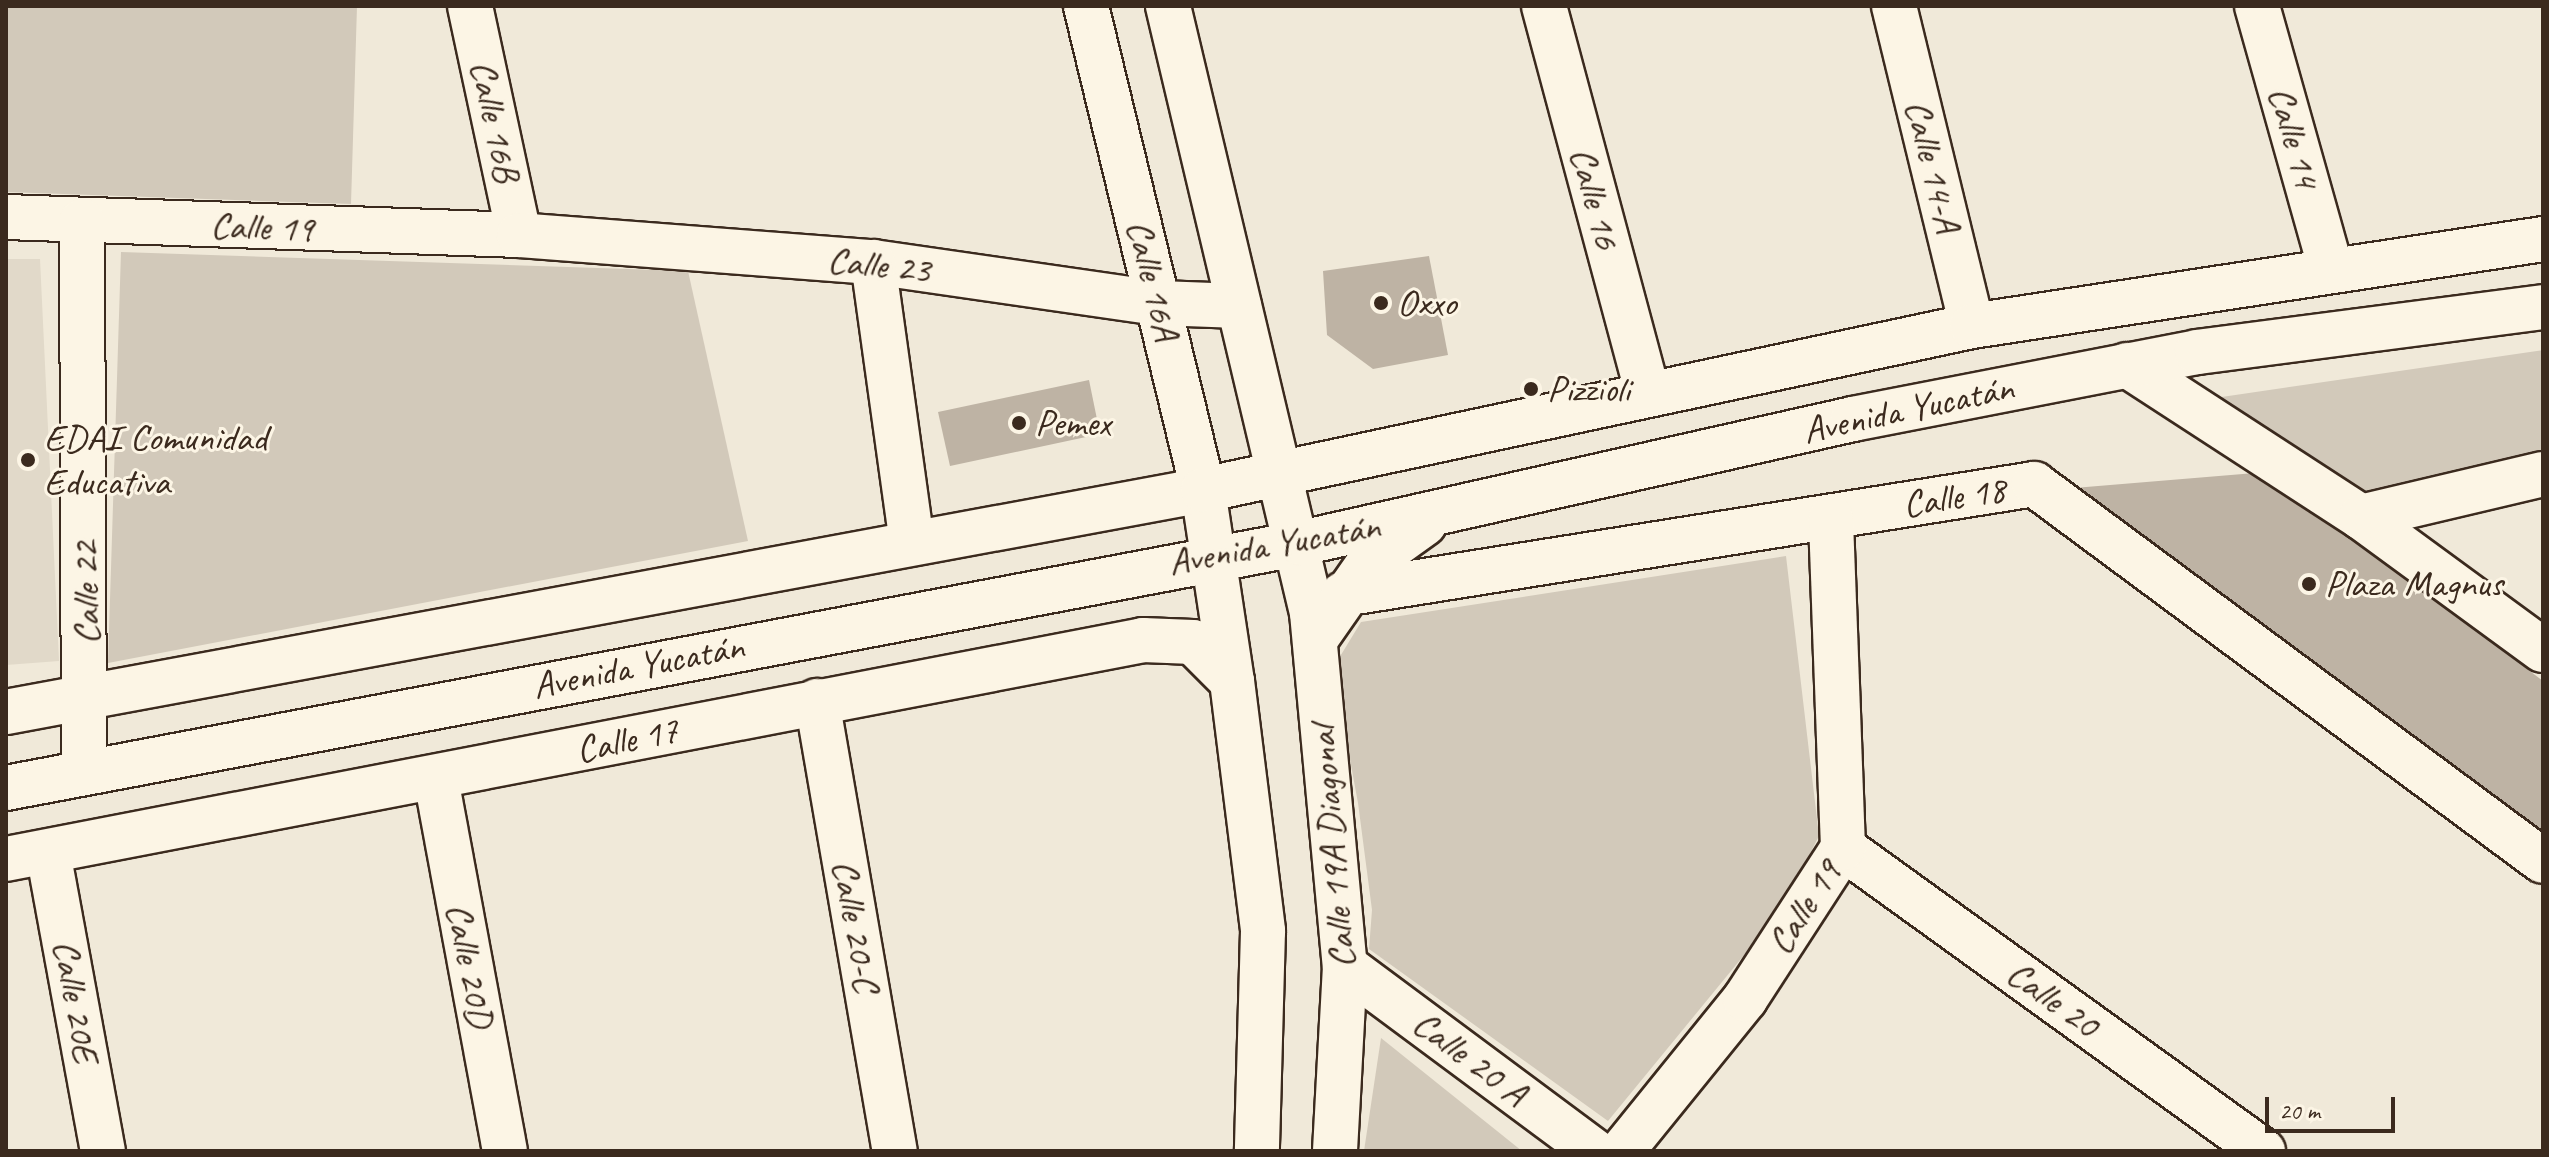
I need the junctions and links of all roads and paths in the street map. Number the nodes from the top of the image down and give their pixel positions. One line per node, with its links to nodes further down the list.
1 (470, 6): 9 (street, Calle 16B)
2 (1086, 6): 13 (street, Calle 16A)
3 (1168, 6): 14 (street, Calle 16A)
4 (1544, 6): 18 (street, Calle 16)
5 (1894, 6): 16 (street, Calle 14-A)
6 (2257, 6): 12 (street, Calle 14)
7 (6, 217): 8 (street, Calle 19)
8 (82, 221): 9 (street, Calle 19); 32 (street, Calle 22)
9 (519, 235): 11 (street, Calle 23)
10 (2543, 239): 12 (street, Avenida Yucatán)
11 (873, 262): 13 (street, Calle 23); 25 (street)
12 (2331, 269): 16 (street, Avenida Yucatán)
13 (1159, 303): 14 (street, Calle 23); 21 (street, Calle 16A)
14 (1239, 306): 19 (street, Calle 16A)
15 (2543, 307): 17 (street, Avenida Yucatán)
16 (1972, 326): 18 (street, Avenida Yucatán)
17 (2127, 365): 22 (street, Avenida Yucatán); 23 (street)
18 (1647, 390): 19 (street, Avenida Yucatán)
19 (1280, 471): 21 (street, Avenida Yucatán); 26 (street, Calle 16A)
20 (2543, 474): 23 (street)
21 (1203, 490): 25 (street, Avenida Yucatán); 27 (street, Calle 16A)
22 (1444, 511): 26 (street, Avenida Yucatán); 28 (street)
23 (2361, 517): 30 (street)
24 (1831, 518): 28 (street, Calle 18); 38 (street, Calle 19); 41 (street, Calle 18)
25 (912, 542): 32 (street, Avenida Yucatán)
26 (1301, 543): 27 (street, Avenida Yucatán); 29 (street, Calle 19A Diagonal)
27 (1212, 556): 31 (street, Calle 19A Diagonal); 35 (street, Avenida Yucatán)
28 (1343, 594): 29 (street)
29 (1315, 640): 42 (street, Calle 19A Diagonal)
30 (2543, 650)
31 (1232, 681): 33 (street, Calle 17); 46 (street, Calle 19A Diagonal)
32 (87, 696): 34 (street, Avenida Yucatán); 35 (street, Calle 22)
33 (817, 701): 36 (street, Calle 17); 45 (street, Calle 20-C)
34 (6, 712)
35 (84, 773): 37 (street, Avenida Yucatán)
36 (436, 779): 39 (street, Calle 17); 44 (street, Calle 20D)
37 (6, 788)
38 (1843, 848): 49 (street, Calle 19); 50 (street, Calle 20)
39 (48, 852): 40 (street, Calle 17); 43 (street, Calle 20E)
40 (6, 859)
41 (2543, 861)
42 (1345, 966): 47 (street, Calle 19A Diagonal); 48 (street, Calle 20 A)
43 (103, 1151)
44 (505, 1151)
45 (895, 1151)
46 (1257, 1151)
47 (1335, 1151)
48 (1594, 1151)
49 (1622, 1151)
50 (2263, 1151)

